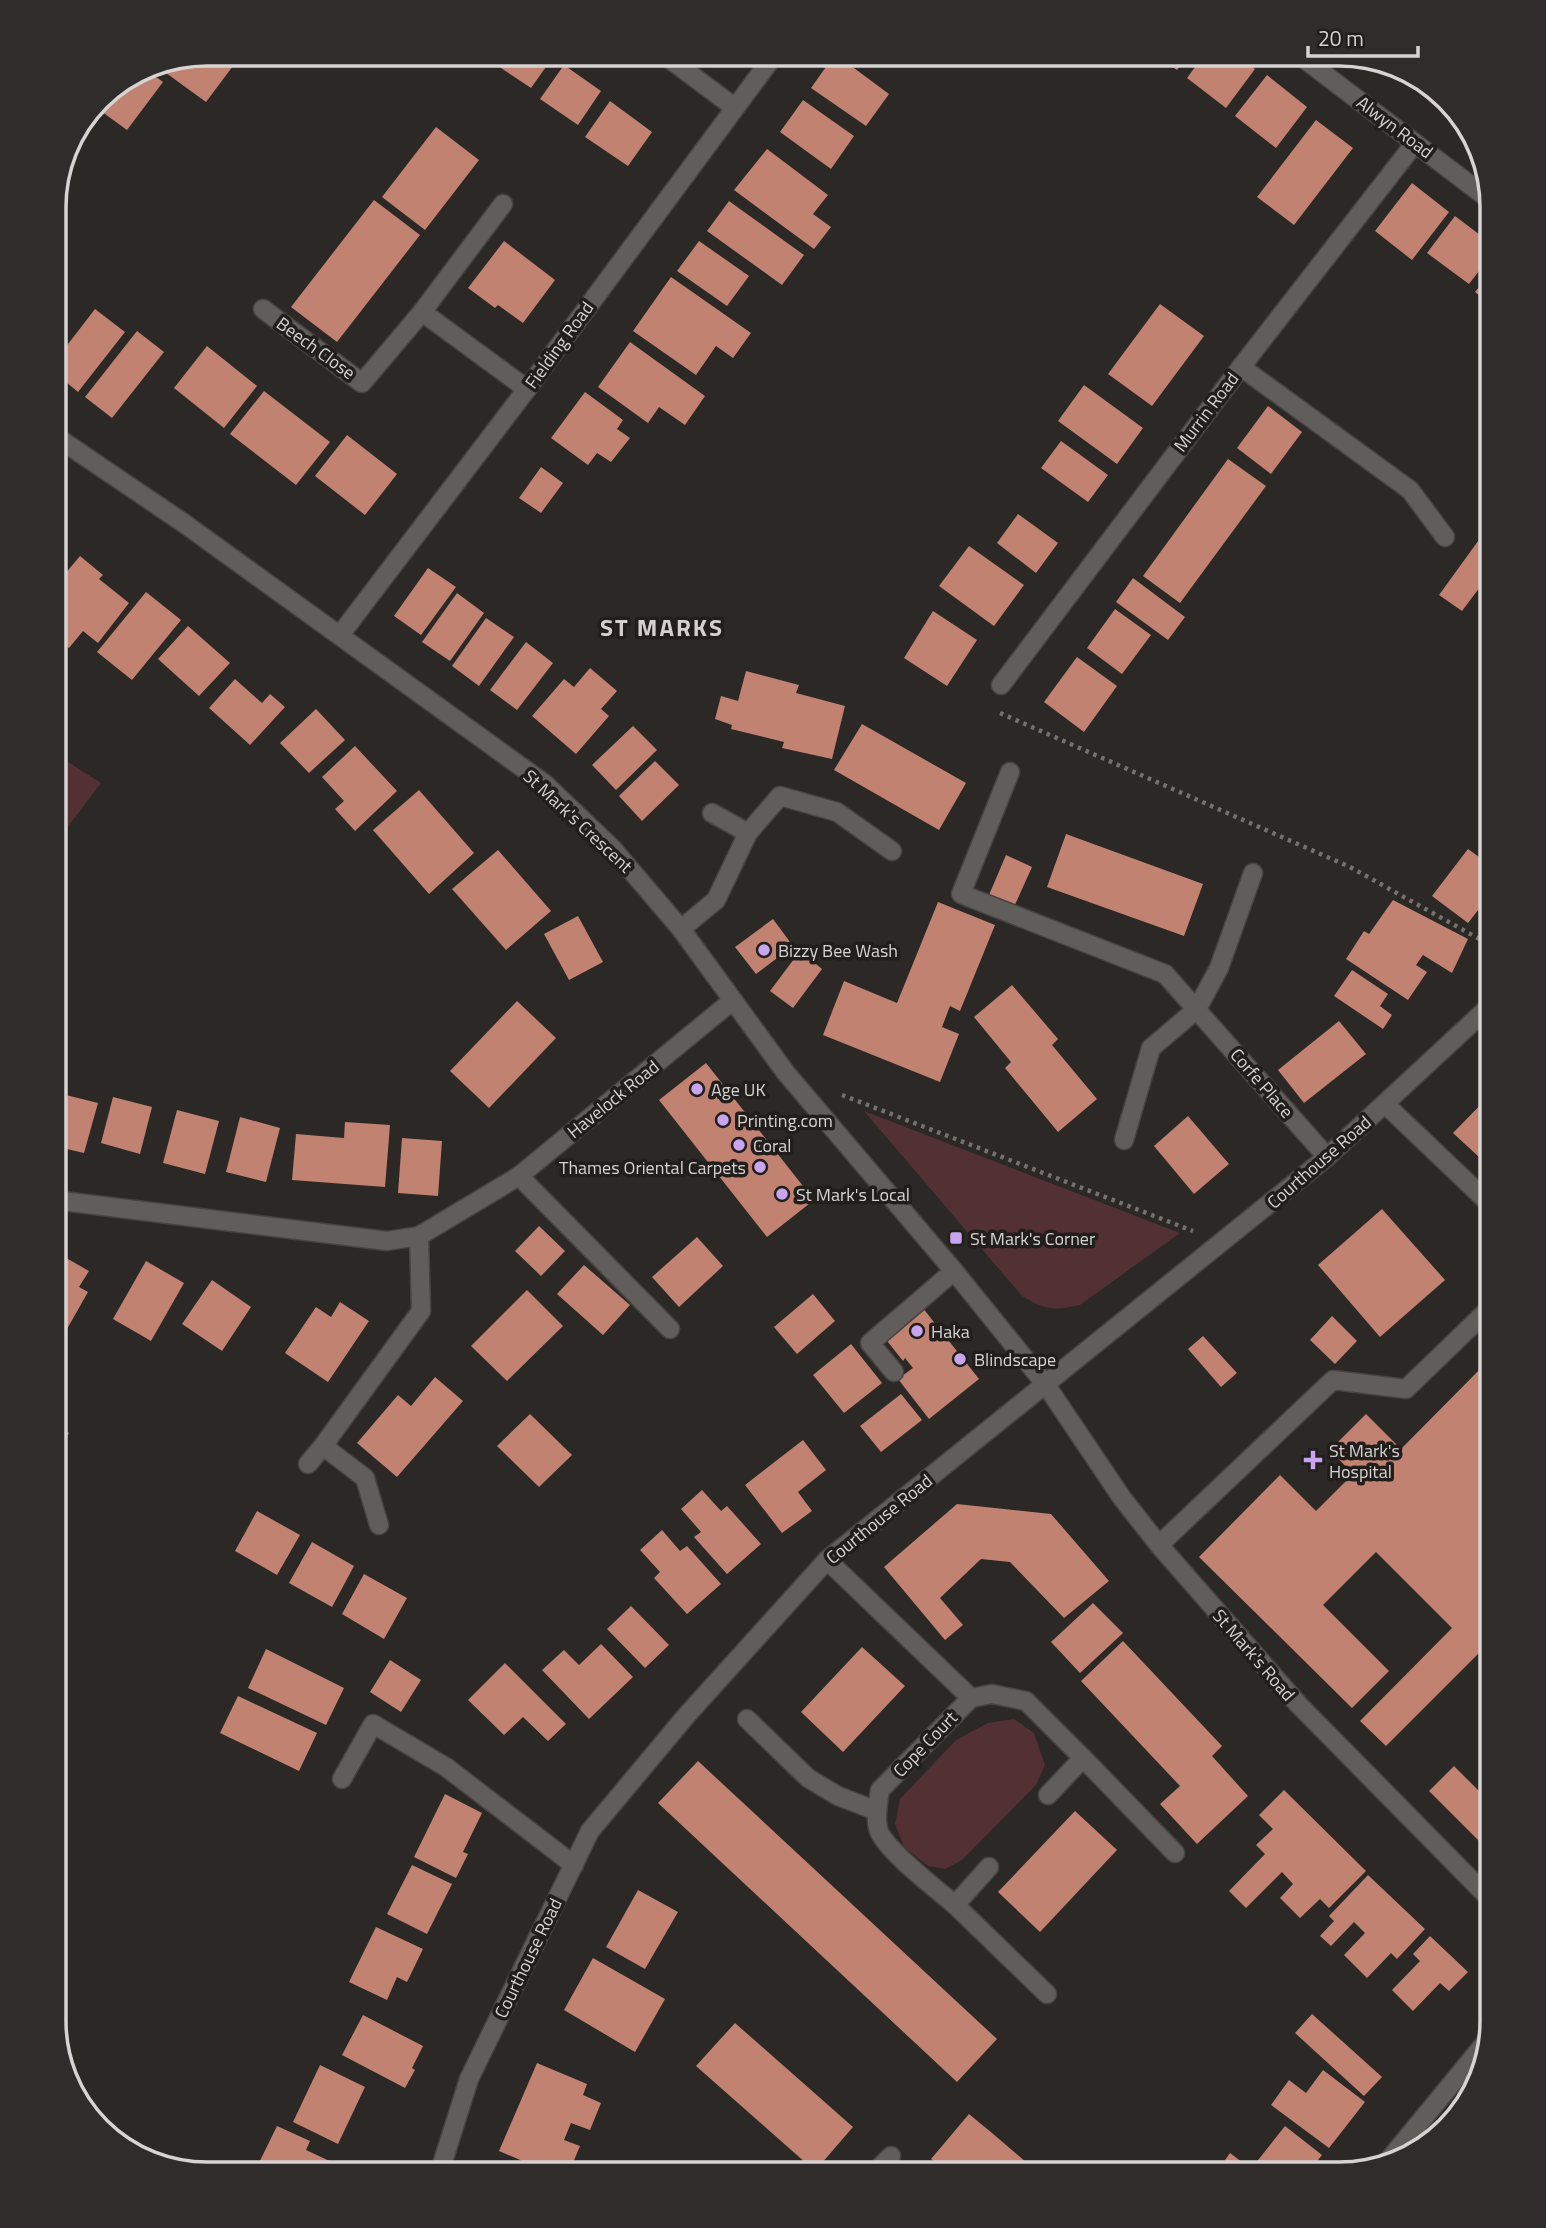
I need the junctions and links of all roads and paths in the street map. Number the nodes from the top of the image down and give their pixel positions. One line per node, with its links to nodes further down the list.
1 (680, 67): 4 (street)
2 (765, 67): 4 (street, Fielding Road)
3 (1315, 67): 5 (street, Alwyn Road)
4 (734, 107): 11 (street, Fielding Road)
5 (1415, 143): 6 (street, Alwyn Road); 10 (street, Murrin Road)
6 (1478, 191)
7 (503, 204): 9 (street, Beech Close)
8 (263, 309): 9 (street, Beech Close)
9 (422, 312): 11 (street)
10 (1241, 367): 13 (street); 15 (street, Murrin Road)
11 (527, 389): 14 (street, Fielding Road)
12 (67, 444): 14 (street, St Mark's Crescent)
13 (1446, 537)
14 (340, 635): 21 (street, St Mark's Crescent)
15 (1001, 685): 22 (path)
16 (1010, 772): 24 (street, Corfe Place)
17 (712, 813): 18 (street)
18 (748, 833): 19 (street); 21 (street)
19 (892, 850)
20 (1253, 873): 24 (street)
21 (681, 929): 23 (street, St Mark's Crescent)
22 (1480, 939)
23 (733, 1001): 30 (street, Havelock Road); 35 (street, St Mark's Crescent)
24 (1197, 1009): 28 (street); 29 (street, Corfe Place)
25 (1480, 1015): 27 (street, Courthouse Road)
26 (837, 1093): 34 (path)
27 (1385, 1104): 29 (street, Courthouse Road); 31 (street)
28 (1124, 1140)
29 (1327, 1157): 34 (street, Courthouse Road)
30 (519, 1176): 33 (street, Havelock Road); 37 (street)
31 (1480, 1195)
32 (66, 1202): 33 (street, Havelock Road)
33 (419, 1236): 40 (street)
34 (1223, 1243): 39 (street, Courthouse Road)
35 (954, 1271): 38 (street); 39 (street, St Mark's Crescent)
36 (1480, 1317): 43 (street)
37 (670, 1329)
38 (894, 1372)
39 (1046, 1385): 43 (street, St Mark's Road); 44 (street, Courthouse Road)
40 (323, 1446): 41 (street); 42 (street)
41 (308, 1464)
42 (379, 1525)
43 (1159, 1545): 54 (street, St Mark's Road)
44 (827, 1560): 45 (street, Cope Court); 52 (street, Courthouse Road)
45 (971, 1698): 47 (street); 50 (street, Cope Court)
46 (747, 1719): 50 (street)
47 (1083, 1758): 49 (street); 51 (street)
48 (342, 1779): 52 (street)
49 (1048, 1795)
50 (877, 1811): 55 (street)
51 (1175, 1853)
52 (573, 1865): 60 (street, Courthouse Road)
53 (989, 1867): 55 (street)
54 (1480, 1889)
55 (954, 1905): 56 (street)
56 (1047, 1994)
57 (1475, 2055): 58 (street)
58 (1399, 2148)
59 (891, 2155): 61 (street)
60 (443, 2161)
61 (885, 2162)

